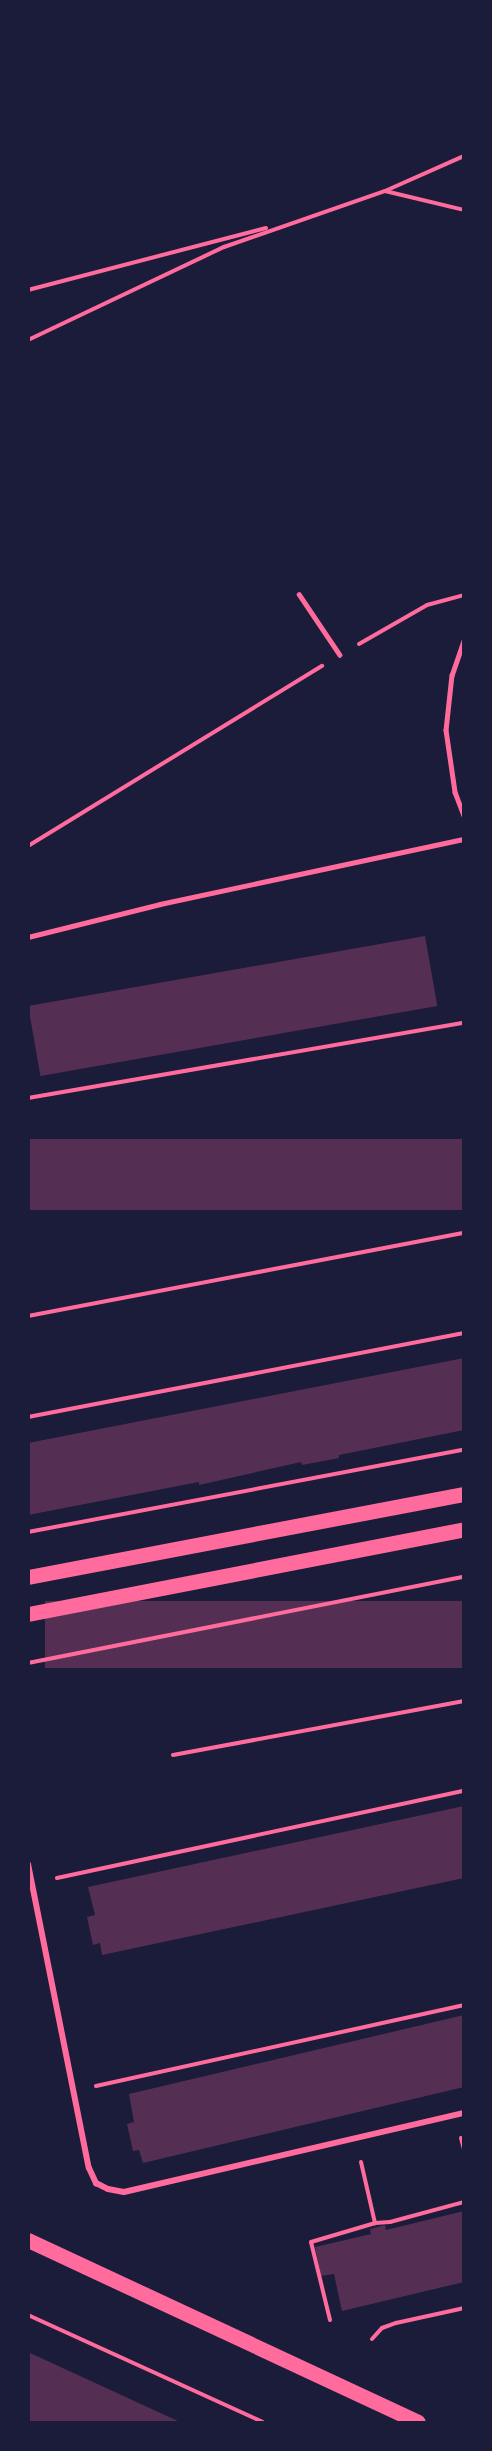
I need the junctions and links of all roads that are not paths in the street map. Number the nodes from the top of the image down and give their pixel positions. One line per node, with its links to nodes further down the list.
1 (299, 594): 3 (lane)
2 (464, 641): 4 (lane)
3 (340, 655)
4 (464, 816)
5 (464, 839): 6 (lane)
6 (28, 937)
7 (464, 1494): 9 (main road)
8 (464, 1528): 10 (main road)
9 (28, 1577)
10 (28, 1614)
11 (28, 1864): 12 (street)
12 (31, 1890): 13 (street)
13 (464, 2113)
14 (28, 2240): 15 (main road)
15 (418, 2422)

